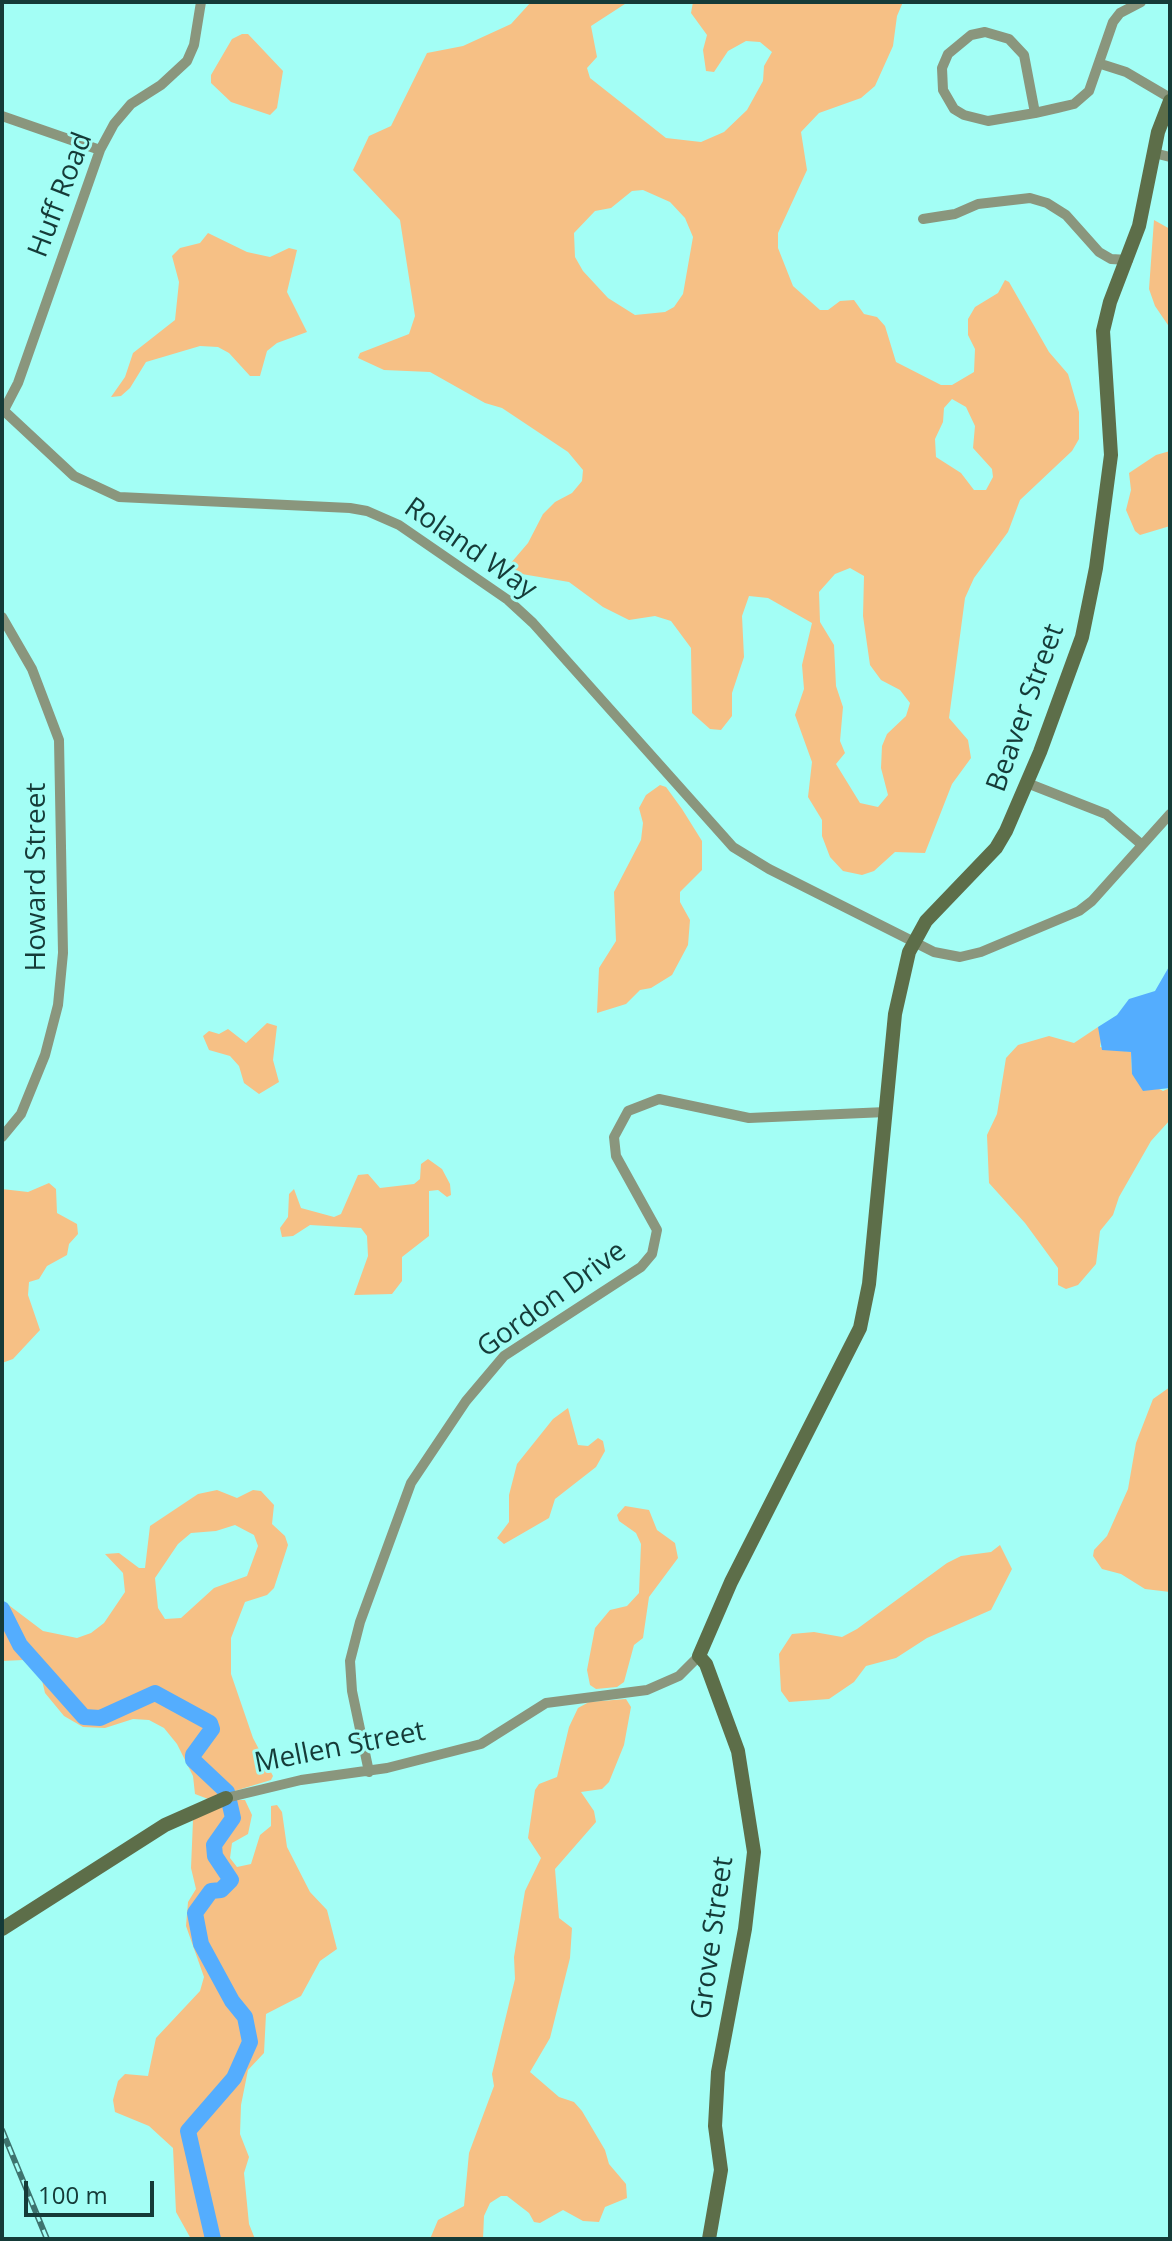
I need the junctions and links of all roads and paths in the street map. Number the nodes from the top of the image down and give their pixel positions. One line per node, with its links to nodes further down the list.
1 (201, 2): 7 (street, Huff Road)
2 (1141, 2): 3 (street)
3 (1101, 64): 4 (street); 5 (street)
4 (1170, 99): 8 (street, Beaver Street)
5 (1035, 113): 5 (street)
6 (2, 116): 7 (street)
7 (100, 150): 12 (street, Huff Road)
8 (1154, 153): 9 (street); 11 (street, Beaver Street)
9 (1170, 157)
10 (923, 219): 11 (street)
11 (1128, 260): 14 (street, Beaver Street)
12 (3, 409): 17 (street, Roland Way)
13 (2, 617): 19 (street, Howard Street)
14 (1027, 783): 16 (street); 17 (street, Beaver Street)
15 (1170, 814): 16 (street, Roland Way)
16 (1141, 844): 17 (street, Roland Way)
17 (914, 943): 18 (street, Beaver Street)
18 (886, 1112): 20 (street, Beaver Street); 21 (street, Gordon Drive)
19 (2, 1137)
20 (699, 1656): 21 (street, Mellen Street); 24 (street, Grove Street)
21 (369, 1772): 22 (street, Mellen Street)
22 (229, 1797): 23 (street, Mellen Street)
23 (2, 1929)
24 (709, 2239)

